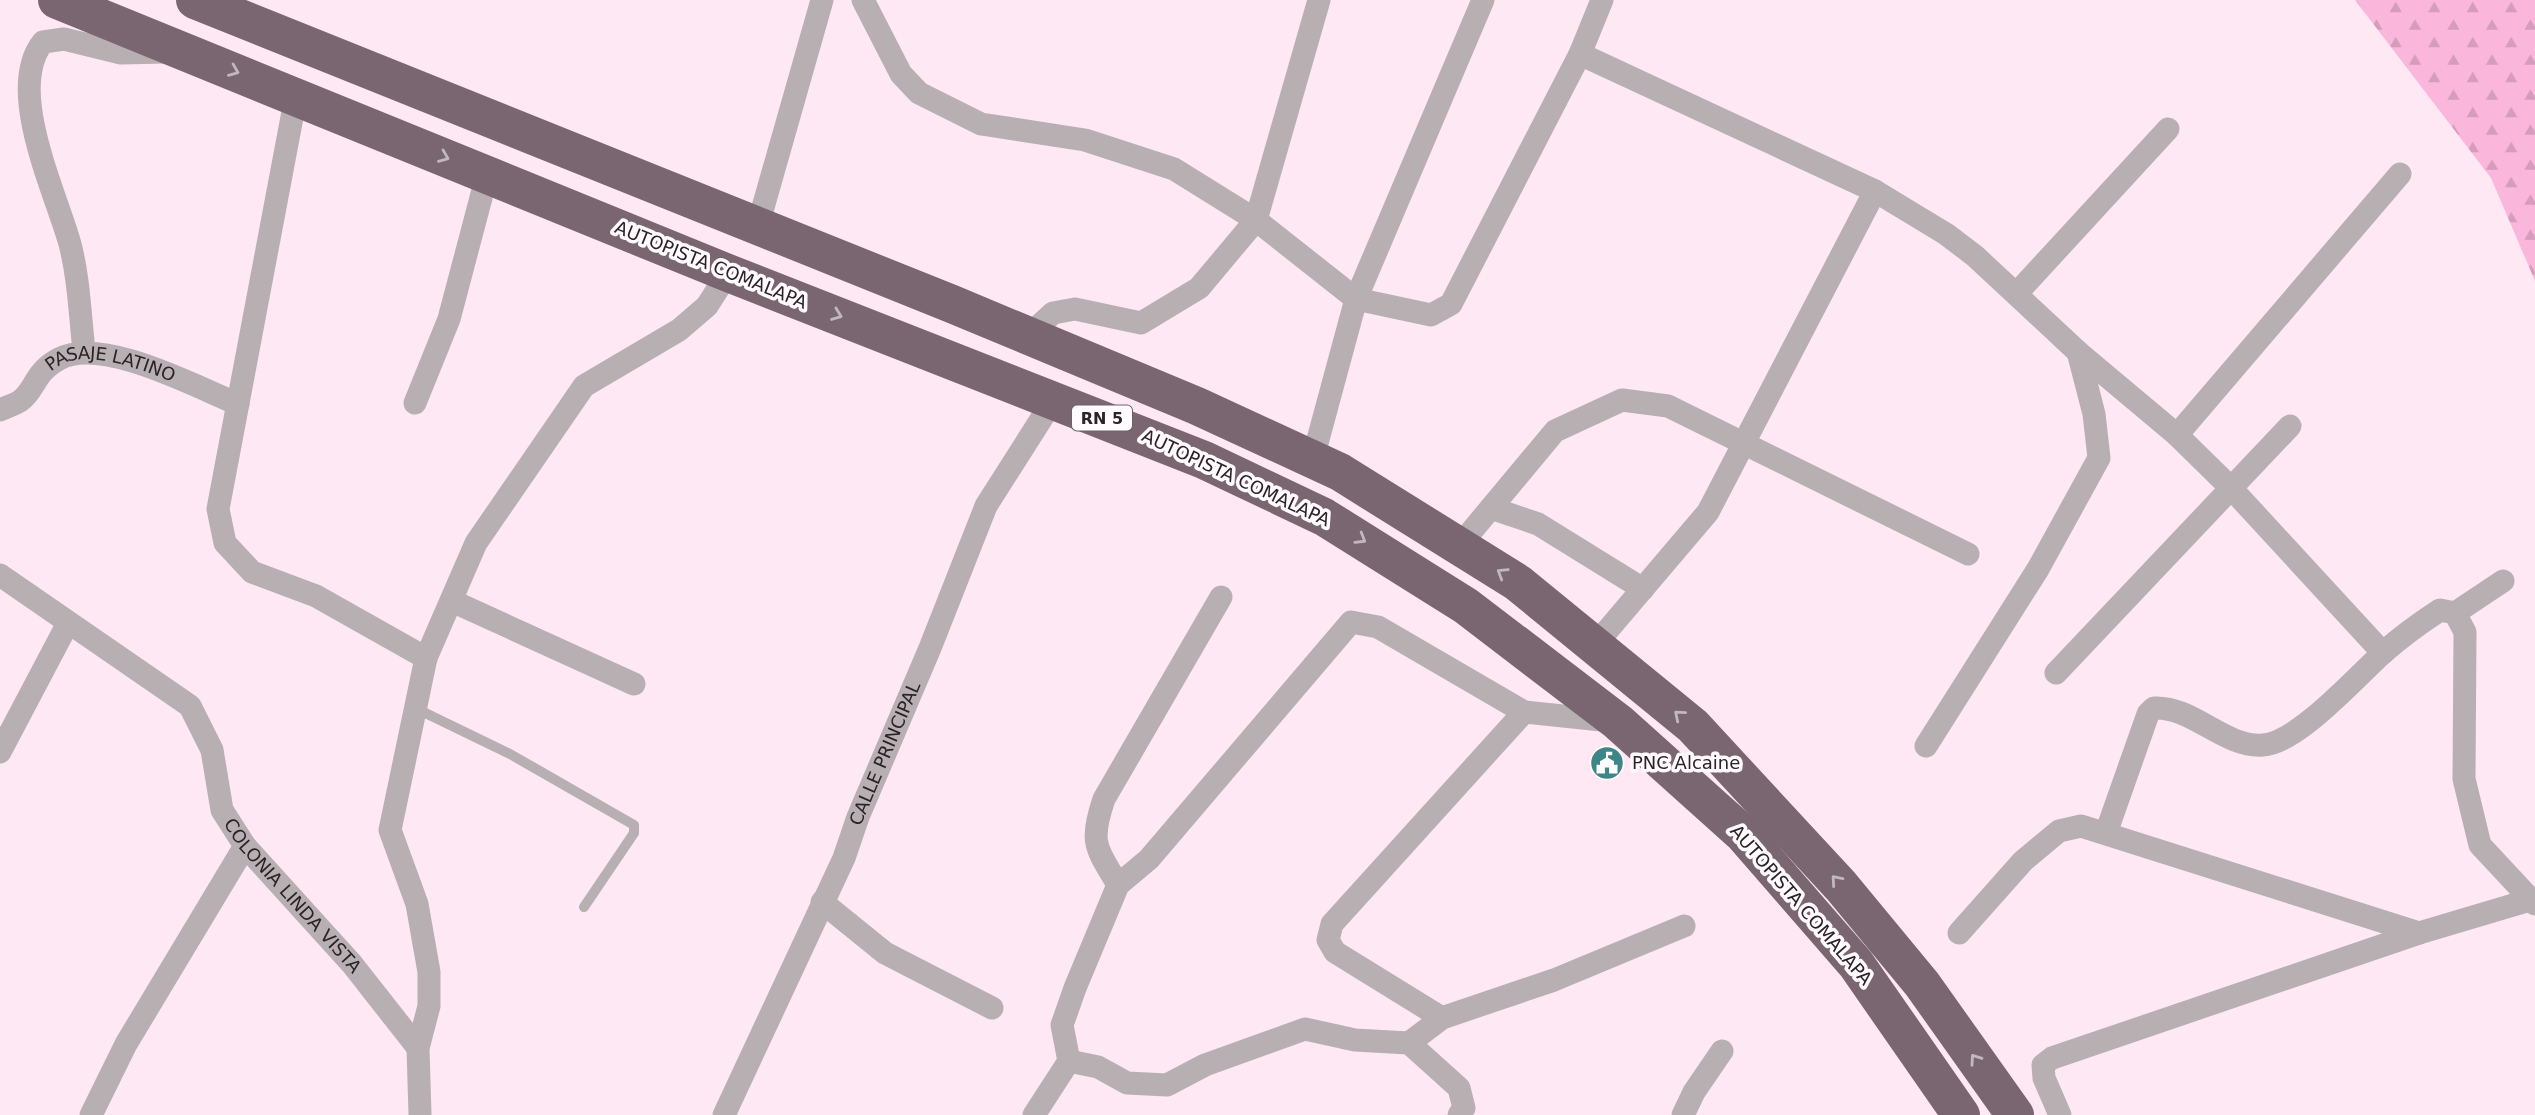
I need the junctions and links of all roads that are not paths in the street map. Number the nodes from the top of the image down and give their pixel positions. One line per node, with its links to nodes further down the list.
1 (57, 0): 8 (highway, AUTOPISTA COMALAPA / RN 5)
2 (195, 0): 16 (highway, RN 5)
3 (822, 0): 16 (street)
4 (863, 0): 15 (street)
5 (1319, 0): 15 (street)
6 (1483, 0): 19 (street)
7 (1602, 0): 9 (street)
8 (183, 51): 10 (highway, AUTOPISTA COMALAPA / RN 5, one-way to 10); 21 (street)
9 (1580, 54): 14 (street); 19 (street)
10 (296, 96): 12 (highway, AUTOPISTA COMALAPA / RN 5, one-way to 12); 25 (street)
11 (2168, 129): 18 (street)
12 (486, 174): 17 (highway, AUTOPISTA COMALAPA / RN 5); 24 (street)
13 (2400, 174): 28 (street)
14 (1875, 191): 18 (street); 29 (street)
15 (1256, 220): 19 (street); 20 (street)
16 (758, 225): 20 (highway, RN 5)
17 (728, 273): 23 (highway, AUTOPISTA COMALAPA / RN 5, one-way to 23); 39 (street)
18 (2017, 293): 22 (street)
19 (1356, 299): 30 (street)
20 (1028, 336): 30 (highway, RN 5)
21 (84, 351): 25 (street, PASAJE LATINO); 26 (street, PASAJE LATINO)
22 (2078, 352): 28 (street); 50 (street)
23 (1054, 399): 49 (highway, AUTOPISTA COMALAPA / RN 5, one-way to 49); 55 (street, CALLE PRINCIPAL)
24 (415, 402)
25 (238, 404): 44 (street)
26 (0, 410)
27 (2290, 426): 31 (street)
28 (2178, 435): 31 (street)
29 (1742, 442): 32 (street); 34 (street); 37 (street)
30 (1312, 458): 33 (highway, RN 5)
31 (2231, 488): 43 (street); 45 (street)
32 (1491, 508): 33 (street); 37 (street)
33 (1460, 545): 42 (highway, RN 5, one-way to 33)
34 (1968, 554)
35 (0, 575): 41 (street, COLONIA LINDA VISTA)
36 (2503, 581): 40 (street)
37 (1643, 589): 42 (street)
38 (1221, 597): 54 (street)
39 (453, 601): 44 (street); 46 (street)
40 (2455, 613): 43 (street); 56 (street)
41 (68, 623): 51 (street); 53 (street, COLONIA LINDA VISTA)
42 (1595, 645): 74 (highway, RN 5, one-way to 42)
43 (2383, 653): 52 (street)
44 (426, 657): 47 (street)
45 (2056, 673)
46 (634, 684)
47 (415, 708): 57 (lane); 64 (street)
48 (1524, 712): 49 (street); 54 (street); 62 (street)
49 (1618, 722): 73 (highway, AUTOPISTA COMALAPA / RN 5)
50 (1926, 746)
51 (0, 752)
52 (2106, 833): 59 (street); 60 (street)
53 (245, 846): 64 (street, COLONIA LINDA VISTA); 67 (street)
54 (1118, 885): 66 (street)
55 (822, 902): 61 (street); 69 (street, CALLE PRINCIPAL)
56 (2533, 902): 60 (street)
57 (584, 907)
58 (1684, 926): 62 (street)
59 (1959, 933)
60 (2419, 933): 75 (street)
61 (992, 1007)
62 (1442, 1018): 63 (street)
63 (1409, 1043): 66 (street); 71 (street)
64 (418, 1048): 68 (street)
65 (1722, 1051): 72 (street)
66 (1069, 1061): 70 (street)
67 (90, 1115)
68 (420, 1115)
69 (724, 1115)
70 (1034, 1115)
71 (1460, 1115)
72 (1683, 1115)
73 (1961, 1115)
74 (2015, 1115)
75 (2060, 1115)

